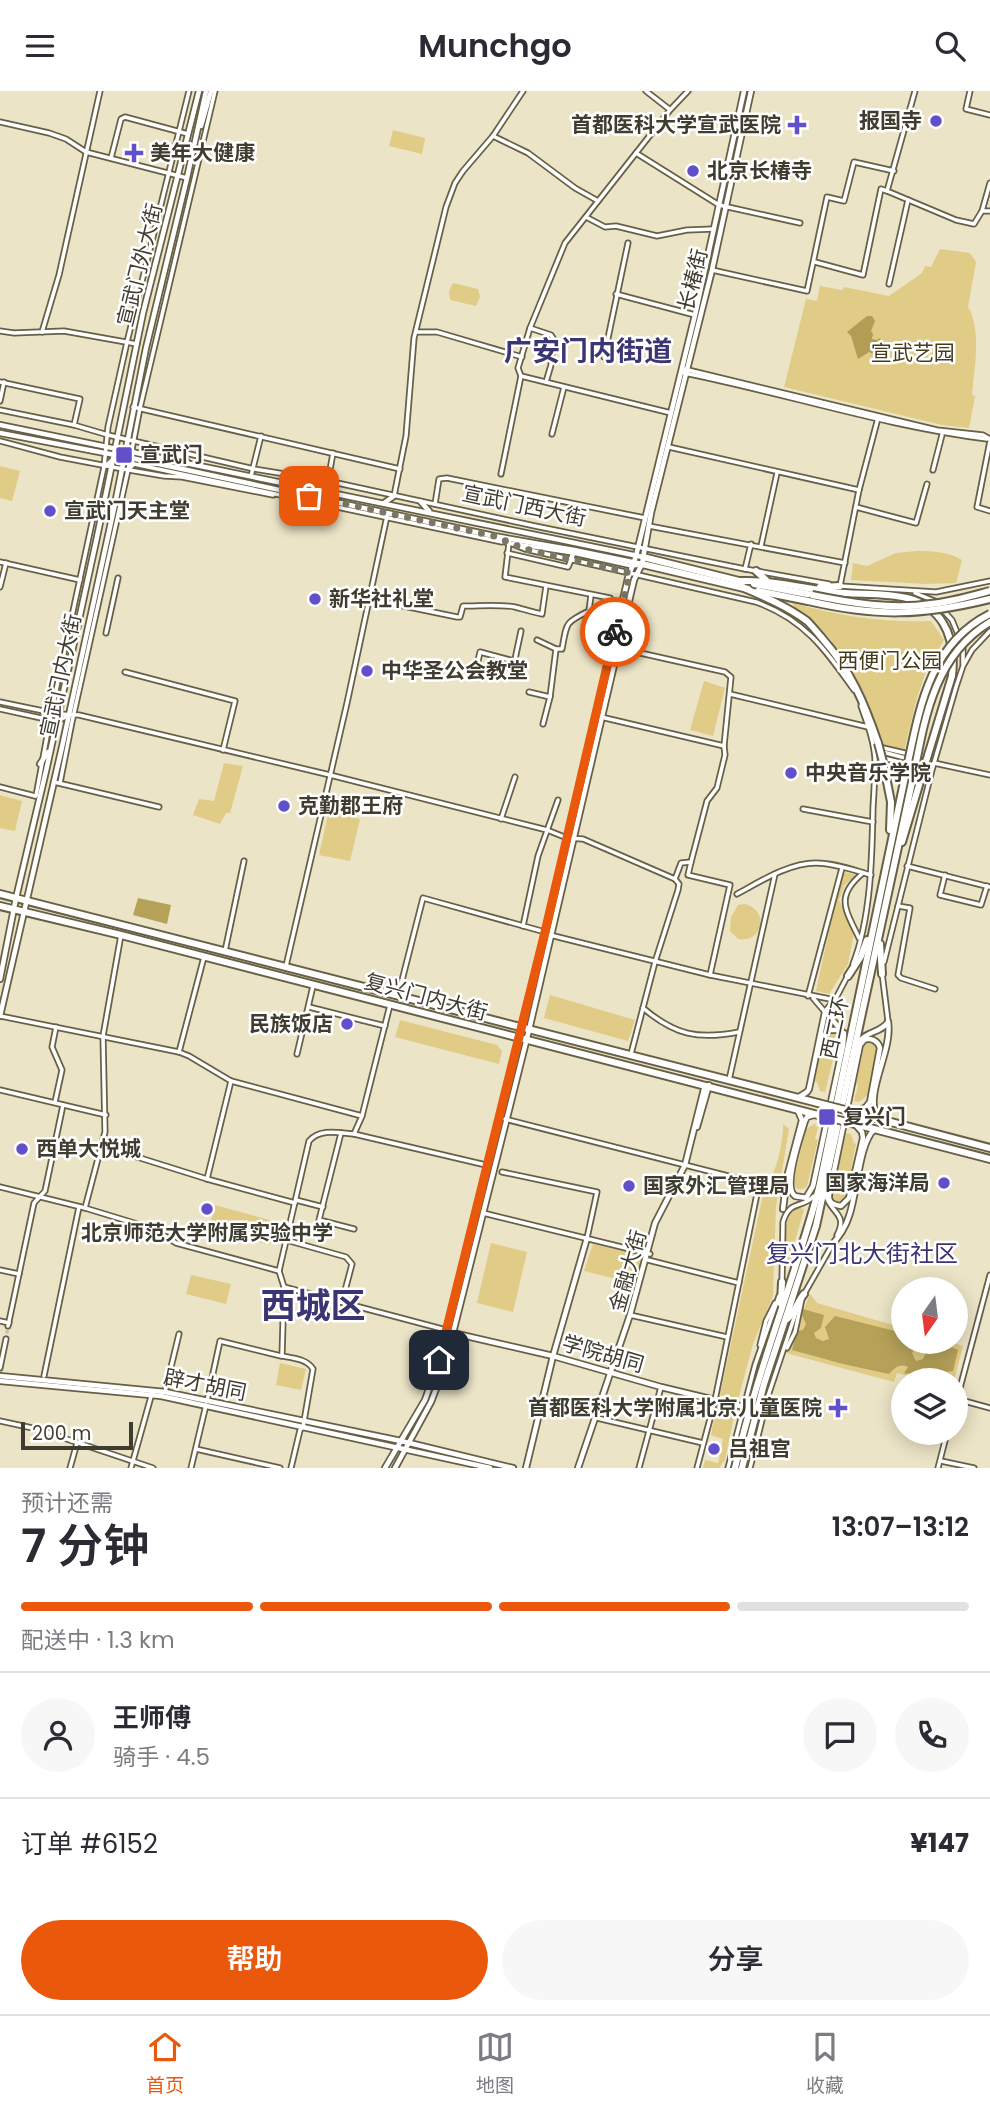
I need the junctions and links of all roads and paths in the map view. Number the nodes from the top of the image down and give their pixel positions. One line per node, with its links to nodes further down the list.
1 (100, 91): 18 (street)
2 (189, 91): 15 (street)
3 (199, 91): 16 (main road, 宣武门外大街)
4 (211, 91): 24 (main road, 宣武门外大街); 56 (street)
5 (523, 91): 17 (street)
6 (646, 91): 12 (street)
7 (688, 91): 12 (street)
8 (744, 91): 29 (main road, 长椿街)
9 (751, 91): 29 (main road, 长椿街)
10 (915, 91): 21 (street)
11 (970, 91): 13 (street)
12 (670, 110): 19 (street)
13 (990, 115)
14 (0, 123): 18 (street)
15 (179, 132): 16 (street); 20 (street); 22 (street)
16 (188, 134): 23 (main road, 宣武门外大街)
17 (494, 136): 28 (street); 44 (street)
18 (86, 152): 20 (street); 43 (street)
19 (636, 153): 28 (street); 29 (street)
20 (111, 158): 22 (street)
21 (894, 171): 26 (street); 36 (street)
22 (168, 173): 23 (street); 45 (street)
23 (178, 176): 24 (street); 46 (main road, 宣武门外大街)
24 (187, 178): 55 (main road, 宣武门外大街)
25 (990, 183): 30 (street)
26 (887, 191): 27 (street); 36 (street)
27 (908, 200): 30 (street); 38 (street)
28 (598, 201): 32 (street)
29 (722, 206): 33 (street); 34 (main road, 长椿街); 37 (main road, 长椿街)
30 (982, 211): 31 (street)
31 (990, 211)
32 (586, 217): 34 (street); 41 (street)
33 (800, 223)
34 (714, 229): 40 (main road, 长椿街)
35 (628, 243): 39 (street)
36 (814, 262): 37 (street)
37 (712, 270): 49 (main road, 长椿街)
38 (889, 284)
39 (617, 294): 40 (street); 48 (street)
40 (695, 315): 49 (main road, 长椿街)
41 (530, 328): 47 (street); 52 (street)
42 (0, 331): 43 (street)
43 (42, 332): 45 (street)
44 (416, 332): 47 (street); 87 (street)
45 (127, 342): 46 (street); 65 (street)
46 (137, 344): 67 (main road, 宣武门外大街)
47 (522, 356): 50 (street)
48 (604, 358)
49 (685, 371): 58 (main road, 长椿街); 59 (street); 73 (main road, 长椿街)
50 (521, 376): 52 (street); 91 (street)
51 (2, 382): 54 (street); 61 (street)
52 (546, 382): 53 (street)
53 (564, 387): 58 (street); 63 (street)
54 (0, 401)
55 (133, 407): 56 (street); 68 (main road, 宣武门外大街)
56 (140, 408): 66 (street); 69 (street)
57 (0, 410): 61 (street, 宣武门西大街)
58 (671, 413): 105 (main road, 长椿街)
59 (878, 418): 64 (street); 70 (street); 95 (street)
60 (0, 425): 72 (main road, 宣武门西大街)
61 (74, 425): 65 (street, 宣武门西大街)
62 (0, 433): 78 (main road, 宣武门西大街)
63 (552, 434)
64 (942, 434): 70 (street); 89 (street)
65 (108, 435): 67 (street, 宣武门西大街); 83 (street)
66 (261, 436): 77 (street); 86 (street)
67 (117, 437): 68 (street, 宣武门西大街); 72 (main road, 宣武门外大街)
68 (126, 439): 69 (street, 宣武门西大街); 74 (main road, 宣武门外大街)
69 (134, 440): 75 (street); 76 (street, 宣武门西大街)
70 (990, 440): 102 (street)
71 (0, 441): 83 (street, 宣武门西大街)
72 (115, 447): 74 (main road, 宣武门西大街); 78 (main road, 宣武门外大街)
73 (668, 447): 90 (street); 106 (main road, 长椿街)
74 (125, 449): 75 (main road, 宣武门西大街); 79 (main road, 宣武门外大街)
75 (132, 451): 80 (street); 81 (main road, 宣武门西大街)
76 (176, 451): 81 (main road); 86 (street, 宣武门西大街)
77 (333, 453): 87 (street); 93 (street)
78 (114, 456): 79 (main road, 宣武门西大街); 83 (street); 84 (main road, 宣武门内大街)
79 (124, 457): 80 (main road, 宣武门西大街); 85 (main road, 宣武门内大街)
80 (131, 458): 82 (street); 88 (street); 96 (main road, 宣武门西大街)
81 (188, 462): 92 (main road, 宣武门西大街)
82 (134, 464): 88 (street); 96 (street, 宣武门西大街)
83 (104, 467): 84 (street, 宣武门西大街); 116 (street)
84 (111, 468): 85 (street, 宣武门西大街); 113 (main road, 宣武门内大街)
85 (121, 469): 88 (street, 宣武门西大街); 166 (main road, 宣武门内大街)
86 (254, 469): 92 (street); 93 (street, 宣武门西大街)
87 (400, 469): 97 (street)
88 (128, 470): 96 (street, 宣武门西大街); 166 (street)
89 (933, 470)
90 (777, 473): 95 (street); 110 (street)
91 (501, 474)
92 (251, 476): 99 (main road, 宣武门西大街)
93 (328, 481): 97 (street, 宣武门西大街)
94 (927, 484): 101 (street)
95 (859, 490): 101 (street)
96 (283, 493): 104 (main road, 宣武门西大街)
97 (394, 496): 98 (street, 宣武门西大街); 99 (main road)
98 (421, 502): 100 (street, 宣武门西大街); 103 (main road)
99 (384, 503): 103 (main road, 宣武门西大街)
100 (435, 505): 105 (street); 111 (street, 宣武门西大街)
101 (856, 507): 120 (street)
102 (990, 511)
103 (430, 512): 117 (main road, 宣武门西大街)
104 (387, 516): 107 (main road, 宣武门西大街); 108 (street, 宣武门西大街); 142 (street)
105 (645, 518): 111 (main road, 长椿街)
106 (649, 526): 109 (street); 112 (main road, 长椿街)
107 (494, 536): 108 (main road); 114 (main road, 宣武门西大街)
108 (509, 543): 114 (street, 宣武门西大街); 115 (street); 118 (street, 宣武门西大街)
109 (751, 544): 110 (street); 122 (street)
110 (761, 546): 120 (street)
111 (638, 547): 112 (street, 宣武门西大街); 117 (main road, 长椿街)
112 (645, 548): 117 (main road, 长椿街); 122 (street, 宣武门西大街)
113 (94, 551): 116 (street); 165 (main road, 宣武门内大街)
114 (573, 551): 118 (main road); 121 (main road, 宣武门西大街)
115 (508, 553): 118 (street); 131 (street)
116 (85, 558): 127 (street)
117 (640, 559): 121 (main road, 宣武门西大街); 125 (main road); 130 (highway, 宣武门西大街)
118 (571, 560): 124 (street, 宣武门西大街)
119 (3, 562): 127 (street); 133 (street)
120 (845, 563): 132 (street)
121 (633, 564): 124 (main road)
122 (746, 569): 123 (street, 宣武门西大街)
123 (756, 571): 128 (highway); 132 (street, 宣武门西大街)
124 (630, 573): 125 (street, 宣武门西大街); 193 (main road)
125 (638, 574): 145 (street); 152 (main road)
126 (118, 578): 150 (street)
127 (80, 580): 164 (street)
128 (766, 580): 130 (highway); 134 (highway)
129 (990, 581): 136 (street, 宣武门西大街)
130 (742, 584): 140 (highway); 141 (highway, 宣武门西大街)
131 (546, 586): 138 (street); 142 (street)
132 (840, 586): 134 (highway); 135 (street, 宣武门西大街)
133 (0, 587)
134 (807, 588): 197 (highway, bridge)
135 (909, 591): 136 (street, 宣武门西大街); 144 (street, 宣武门西大街)
136 (947, 591): 144 (street)
137 (990, 591): 141 (highway, 宣武门西大街, bridge)
138 (591, 595): 139 (street); 153 (street)
139 (610, 598)
140 (767, 598): 145 (highway); 173 (highway)
141 (810, 598): 143 (highway, 宣武门西大街, bridge)
142 (370, 599): 181 (street)
143 (990, 599)
144 (941, 607): 155 (street)
145 (781, 613): 171 (street)
146 (990, 614): 180 (highway, 西二环, bridge)
147 (990, 622): 180 (highway, 西二环, bridge)
148 (521, 631): 154 (street)
149 (990, 631): 155 (street)
150 (106, 633)
151 (537, 640): 153 (street)
152 (618, 648): 160 (street); 167 (main road)
153 (556, 649): 161 (street)
154 (514, 661): 156 (street); 158 (street)
155 (963, 666): 177 (street)
156 (476, 670)
157 (125, 672): 175 (street)
158 (511, 678)
159 (529, 692): 161 (street)
160 (730, 694): 171 (street); 172 (street)
161 (550, 697): 170 (street)
162 (0, 702): 164 (street)
163 (0, 709): 168 (street)
164 (51, 713): 165 (street); 168 (street)
165 (58, 714): 166 (street); 169 (main road, 宣武门内大街)
166 (71, 716): 169 (street); 175 (street); 184 (main road, 宣武门内大街)
167 (601, 717): 172 (street); 193 (main road)
168 (50, 720): 169 (street); 178 (street)
169 (57, 721): 174 (main road, 宣武门内大街)
170 (543, 724)
171 (869, 727): 173 (street)
172 (724, 745): 196 (street)
173 (876, 745): 176 (street); 177 (street); 194 (highway, bridge)
174 (51, 748): 178 (main road); 186 (main road, 宣武门内大街)
175 (223, 750): 181 (street)
176 (875, 757): 179 (street); 191 (street)
177 (933, 763): 179 (street); 182 (street)
178 (40, 764): 186 (street)
179 (932, 770): 198 (street)
180 (910, 773): 194 (highway, 西二环); 197 (highway, 西二环)
181 (330, 775): 190 (street); 222 (street)
182 (990, 775)
183 (515, 777): 190 (street)
184 (57, 783): 188 (street); 209 (main road, 宣武门内大街)
185 (0, 787): 186 (street)
186 (38, 796): 208 (main road, 宣武门内大街)
187 (558, 800): 192 (street)
188 (159, 807)
189 (803, 809): 191 (street)
190 (501, 819): 192 (street)
191 (873, 822): 202 (street)
192 (547, 830): 193 (street); 215 (street)
193 (570, 838): 204 (street); 216 (main road)
194 (889, 853): 214 (highway, 西二环)
195 (244, 861): 219 (street)
196 (691, 862): 204 (street); 224 (street)
197 (894, 863): 214 (highway, 西二环)
198 (907, 866): 203 (street); 210 (street)
199 (842, 867): 200 (street); 201 (street); 231 (street)
200 (863, 873): 202 (street); 218 (street)
201 (775, 874): 207 (street); 227 (street)
202 (871, 874): 218 (street)
203 (945, 875): 205 (street); 205 (street)
204 (675, 879): 221 (street)
205 (989, 887)
206 (0, 894): 208 (highway, 复兴门内大街)
207 (737, 894)
208 (16, 898): 209 (highway, 复兴门内大街); 212 (main road, 宣武门内大街)
209 (27, 901): 213 (main road, 宣武门内大街); 219 (highway, 复兴门内大街)
210 (898, 905): 223 (street); 229 (street)
211 (0, 906): 212 (highway, 复兴门内大街)
212 (14, 908): 213 (highway, 复兴门内大街); 226 (main road, 宣武门内大街)
213 (24, 911): 217 (highway, 复兴门内大街); 237 (main road, 宣武门内大街)
214 (878, 924): 223 (highway); 225 (highway); 246 (highway, 西二环); 250 (highway, 西二环)
215 (523, 926): 216 (street); 230 (street)
216 (548, 933): 221 (street); 241 (main road)
217 (121, 935): 220 (highway, 复兴门内大街); 244 (street)
218 (860, 940): 225 (street)
219 (225, 952): 222 (highway, 复兴门内大街)
220 (204, 957): 228 (highway, 复兴门内大街); 247 (street)
221 (655, 962): 224 (street); 235 (street)
222 (286, 967): 230 (highway, 复兴门内大街)
223 (882, 974): 238 (street)
224 (710, 975): 227 (street)
225 (848, 976): 232 (street)
226 (0, 979)
227 (751, 984): 231 (street); 243 (street)
228 (313, 986): 233 (highway, 复兴门内大街); 234 (street)
229 (935, 989)
230 (398, 996): 241 (highway, 复兴门内大街)
231 (808, 996): 232 (street); 236 (street)
232 (833, 1003): 236 (main road); 242 (main road)
233 (390, 1005): 239 (street); 245 (highway, 复兴门内大街)
234 (309, 1007): 239 (street); 248 (street)
235 (643, 1008): 243 (street); 249 (street)
236 (825, 1011): 255 (main road)
237 (0, 1016): 240 (street)
238 (888, 1022): 250 (main road); 264 (main road)
239 (385, 1026): 263 (street)
240 (56, 1027): 244 (street); 256 (street)
241 (525, 1029): 245 (main road); 249 (highway, 复兴门内大街)
242 (842, 1032): 246 (main road); 257 (main road); 283 (main road)
243 (739, 1033): 251 (street)
244 (103, 1036): 247 (street); 261 (street)
245 (522, 1039): 253 (highway, 复兴门内大街); 265 (main road); 273 (main road)
246 (849, 1044): 281 (highway, 西二环)
247 (179, 1052): 252 (street)
248 (297, 1055)
249 (631, 1055): 251 (highway, 复兴门内大街)
250 (854, 1056): 281 (highway, 西二环)
251 (729, 1080): 255 (highway, 复兴门内大街)
252 (232, 1081): 263 (street); 278 (street)
253 (707, 1085): 259 (highway, 复兴门内大街); 274 (main road)
254 (0, 1090): 256 (street)
255 (797, 1097): 257 (highway, 复兴门内大街)
256 (55, 1103): 258 (street)
257 (818, 1103): 260 (highway, 复兴门内大街, bridge)
258 (63, 1105): 261 (street); 282 (street)
259 (795, 1108): 262 (highway, 复兴门内大街); 291 (main road)
260 (852, 1111): 264 (highway, 复兴门内大街); 284 (main road)
261 (106, 1115): 270 (street)
262 (818, 1115): 266 (highway, 复兴门内大街, bridge); 283 (main road)
263 (362, 1117): 269 (street)
264 (877, 1118): 271 (highway, 复兴门内大街)
265 (505, 1119): 274 (street); 275 (main road)
266 (850, 1123): 267 (highway, 复兴门内大街); 284 (main road)
267 (878, 1130): 272 (highway, 复兴门内大街); 297 (main road)
268 (341, 1133): 269 (street); 285 (street); 288 (street)
269 (354, 1134): 273 (street)
270 (102, 1146): 278 (street); 290 (street)
271 (990, 1148)
272 (990, 1159)
273 (486, 1165): 275 (main road); 314 (main road)
274 (686, 1166): 277 (street); 298 (main road)
275 (494, 1167): 292 (main road)
276 (502, 1171): 295 (street)
277 (736, 1178)
278 (207, 1179): 285 (street)
279 (757, 1183): 305 (street)
280 (0, 1188): 282 (street)
281 (821, 1188): 286 (street); 289 (street); 312 (highway, 西二环)
282 (40, 1196): 287 (street); 302 (street)
283 (806, 1198): 286 (main road)
284 (829, 1199): 289 (main road)
285 (295, 1201): 288 (street); 296 (street)
286 (799, 1203): 293 (street)
287 (79, 1207): 290 (street); 324 (street)
288 (323, 1207): 294 (street)
289 (831, 1207): 297 (street)
290 (85, 1208): 301 (street)
291 (783, 1209): 293 (street)
292 (483, 1213): 295 (street); 315 (main road)
293 (783, 1222): 304 (street)
294 (354, 1229)
295 (587, 1238): 298 (street); 320 (main road)
296 (286, 1240): 301 (street); 310 (street)
297 (832, 1245): 307 (street)
298 (648, 1253): 299 (main road, 金融大街); 311 (main road)
299 (648, 1260): 305 (street); 311 (main road, 金融大街)
300 (0, 1270): 302 (street)
301 (279, 1271): 306 (street)
302 (19, 1274): 313 (street)
303 (990, 1275): 308 (street)
304 (782, 1282): 312 (highway); 332 (street)
305 (739, 1283): 317 (street)
306 (284, 1287): 310 (street); 319 (street)
307 (803, 1294): 312 (highway); 366 (street)
308 (984, 1296): 309 (street); 322 (street)
309 (990, 1298)
310 (342, 1302): 314 (street)
311 (631, 1315): 317 (street); 323 (main road, 金融大街)
312 (782, 1319): 345 (highway, 西二环)
313 (0, 1321)
314 (446, 1329): 338 (main road)
315 (453, 1333): 320 (main road, 学院胡同); 340 (main road)
316 (179, 1334): 327 (street)
317 (727, 1337): 329 (street)
318 (5, 1339): 321 (street)
319 (282, 1356): 330 (street); 336 (street)
320 (553, 1356): 323 (main road, 学院胡同); 359 (main road)
321 (0, 1368)
322 (965, 1368)
323 (611, 1372): 326 (main road, 学院胡同); 334 (main road, 金融大街); 360 (main road, 金融大街)
324 (44, 1376)
325 (0, 1379): 328 (main road, 辟才胡同)
326 (661, 1387): 329 (main road, 学院胡同); 337 (street)
327 (165, 1392): 328 (main road, 辟才胡同); 330 (main road, 辟才胡同)
328 (152, 1393): 330 (main road, 辟才胡同); 348 (street)
329 (715, 1400): 332 (main road, 学院胡同); 341 (street)
330 (206, 1403): 336 (main road, 辟才胡同); 344 (street)
331 (968, 1403): 333 (street)
332 (744, 1407): 363 (street)
333 (990, 1408)
334 (597, 1418): 337 (street); 360 (main road, 金融大街)
335 (0, 1421): 339 (street)
336 (303, 1424): 338 (main road, 辟才胡同); 343 (main road, 辟才胡同); 354 (street)
337 (650, 1431): 341 (street); 361 (street)
338 (401, 1441): 340 (main road, 辟才胡同); 343 (main road)
339 (77, 1443): 348 (street); 349 (street)
340 (409, 1443): 346 (main road); 358 (main road, 辟才胡同)
341 (703, 1443): 362 (street)
342 (944, 1445): 347 (street)
343 (397, 1448): 346 (main road, 辟才胡同); 355 (main road)
344 (196, 1449): 352 (street); 353 (street)
345 (743, 1449): 364 (highway, 西二环); 365 (highway, 西二环)
346 (406, 1450): 356 (main road); 357 (main road, 辟才胡同)
347 (941, 1461): 367 (street); 368 (street)
348 (132, 1462): 350 (street); 351 (street)
349 (70, 1468)
350 (131, 1468)
351 (153, 1468)
352 (191, 1468)
353 (280, 1468)
354 (291, 1468)
355 (384, 1468)
356 (395, 1468)
357 (491, 1468)
358 (513, 1468)
359 (526, 1468)
360 (579, 1468)
361 (639, 1468)
362 (697, 1468)
363 (728, 1468)
364 (735, 1468)
365 (742, 1468)
366 (750, 1468)
367 (938, 1468)
368 (974, 1468)

